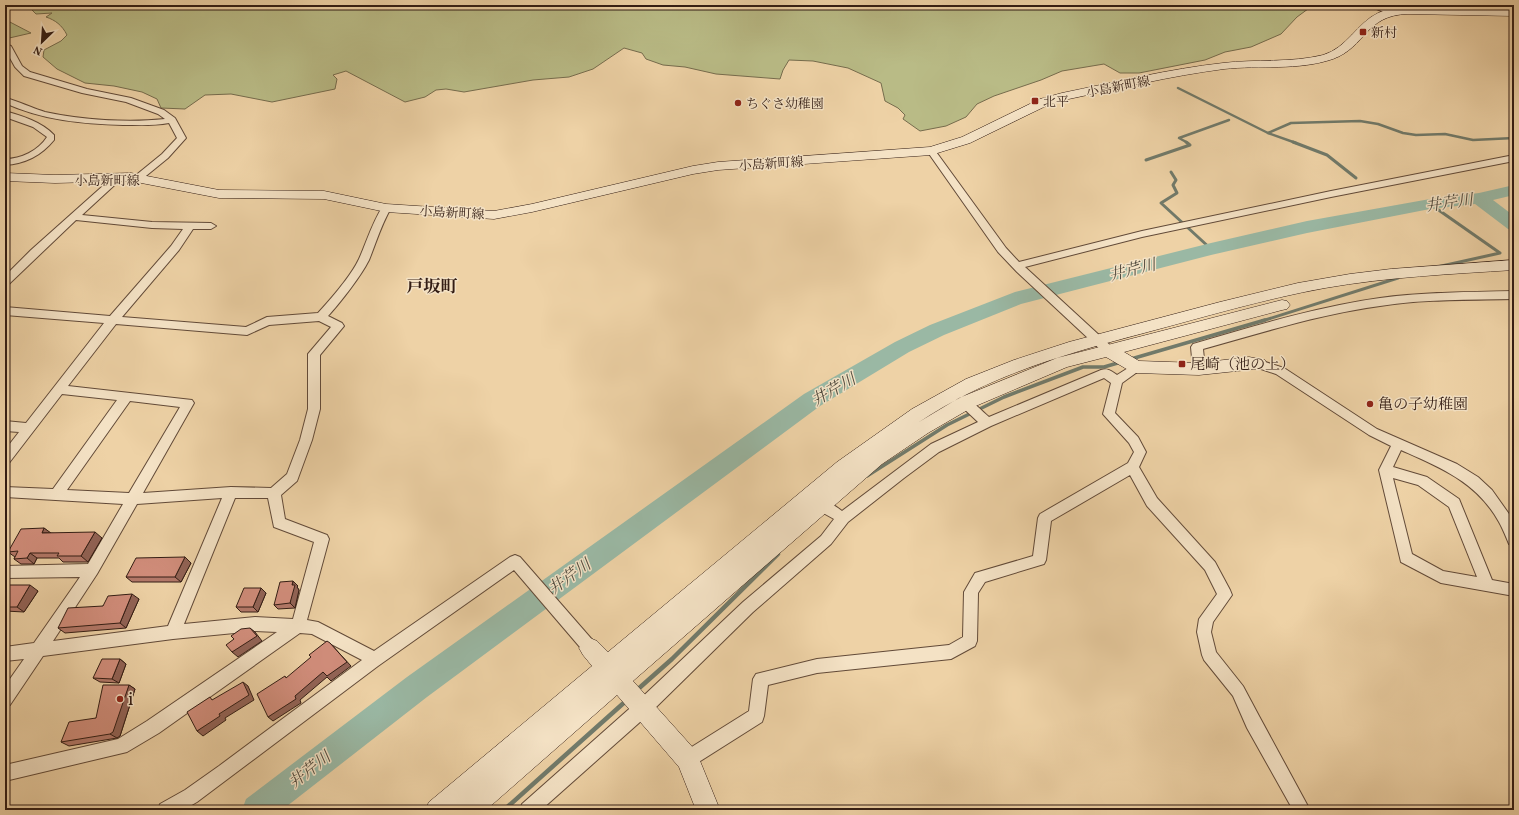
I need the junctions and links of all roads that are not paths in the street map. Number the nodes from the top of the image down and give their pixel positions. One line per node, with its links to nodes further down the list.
1 (1372, 5): 2 (street)
2 (1387, 9): 3 (street, 小島新町線); 8 (street, 小島新町線)
3 (1514, 14)
4 (5, 46): 7 (street)
5 (5, 100): 7 (street)
6 (5, 114): 10 (street)
7 (172, 120): 13 (street)
8 (931, 151): 14 (street, 小島新町線); 19 (street)
9 (1514, 158): 19 (street)
10 (5, 162)
11 (5, 177): 12 (street, 小島新町線)
12 (117, 178): 13 (street, 小島新町線); 15 (street)
13 (138, 178): 14 (street, 小島新町線)
14 (386, 208): 25 (street)
15 (74, 217): 16 (street); 20 (street)
16 (190, 226): 17 (street); 26 (street)
17 (211, 226)
18 (1514, 265): 27 (street)
19 (1019, 268): 27 (street)
20 (9, 272): 22 (street)
21 (1514, 274): 27 (street)
22 (5, 282)
23 (1514, 295): 30 (street)
24 (5, 311): 26 (street)
25 (321, 318): 26 (street); 44 (street)
26 (112, 321): 32 (street)
27 (1102, 345): 29 (street); 34 (street); 60 (street)
28 (1259, 364): 30 (street); 38 (street)
29 (1136, 367): 30 (street); 31 (street)
30 (1199, 369)
31 (1117, 381): 35 (street); 40 (street)
32 (58, 390): 33 (street); 37 (street)
33 (126, 397): 45 (street); 46 (street)
34 (965, 403): 35 (street); 47 (street)
35 (987, 423): 48 (street)
36 (5, 426): 37 (street)
37 (29, 428): 39 (street)
38 (1399, 444): 41 (street); 49 (street)
39 (5, 459)
40 (1132, 467): 63 (street); 70 (street)
41 (1384, 470): 52 (street); 52 (street)
42 (5, 492): 45 (street)
43 (231, 492): 44 (street); 46 (street); 55 (street)
44 (274, 493): 54 (street)
45 (56, 495): 46 (street)
46 (134, 499): 50 (street)
47 (821, 505): 48 (street); 60 (street)
48 (843, 518): 62 (street)
49 (1514, 540)
50 (92, 570): 51 (street); 57 (street)
51 (5, 572)
52 (1487, 585): 53 (street)
53 (1514, 590)
54 (298, 626): 55 (street); 59 (street); 64 (street)
55 (174, 632): 57 (street)
56 (583, 641): 59 (street); 60 (street)
57 (41, 648): 58 (street); 61 (street)
58 (5, 654)
59 (374, 661): 65 (street)
60 (618, 679): 62 (street); 66 (street); 67 (street)
61 (5, 700)
62 (643, 708): 63 (street); 68 (street)
63 (688, 759): 69 (street)
64 (5, 773)
65 (166, 810)
66 (437, 810)
67 (468, 810)
68 (528, 810)
69 (708, 810)
70 (1302, 810)

